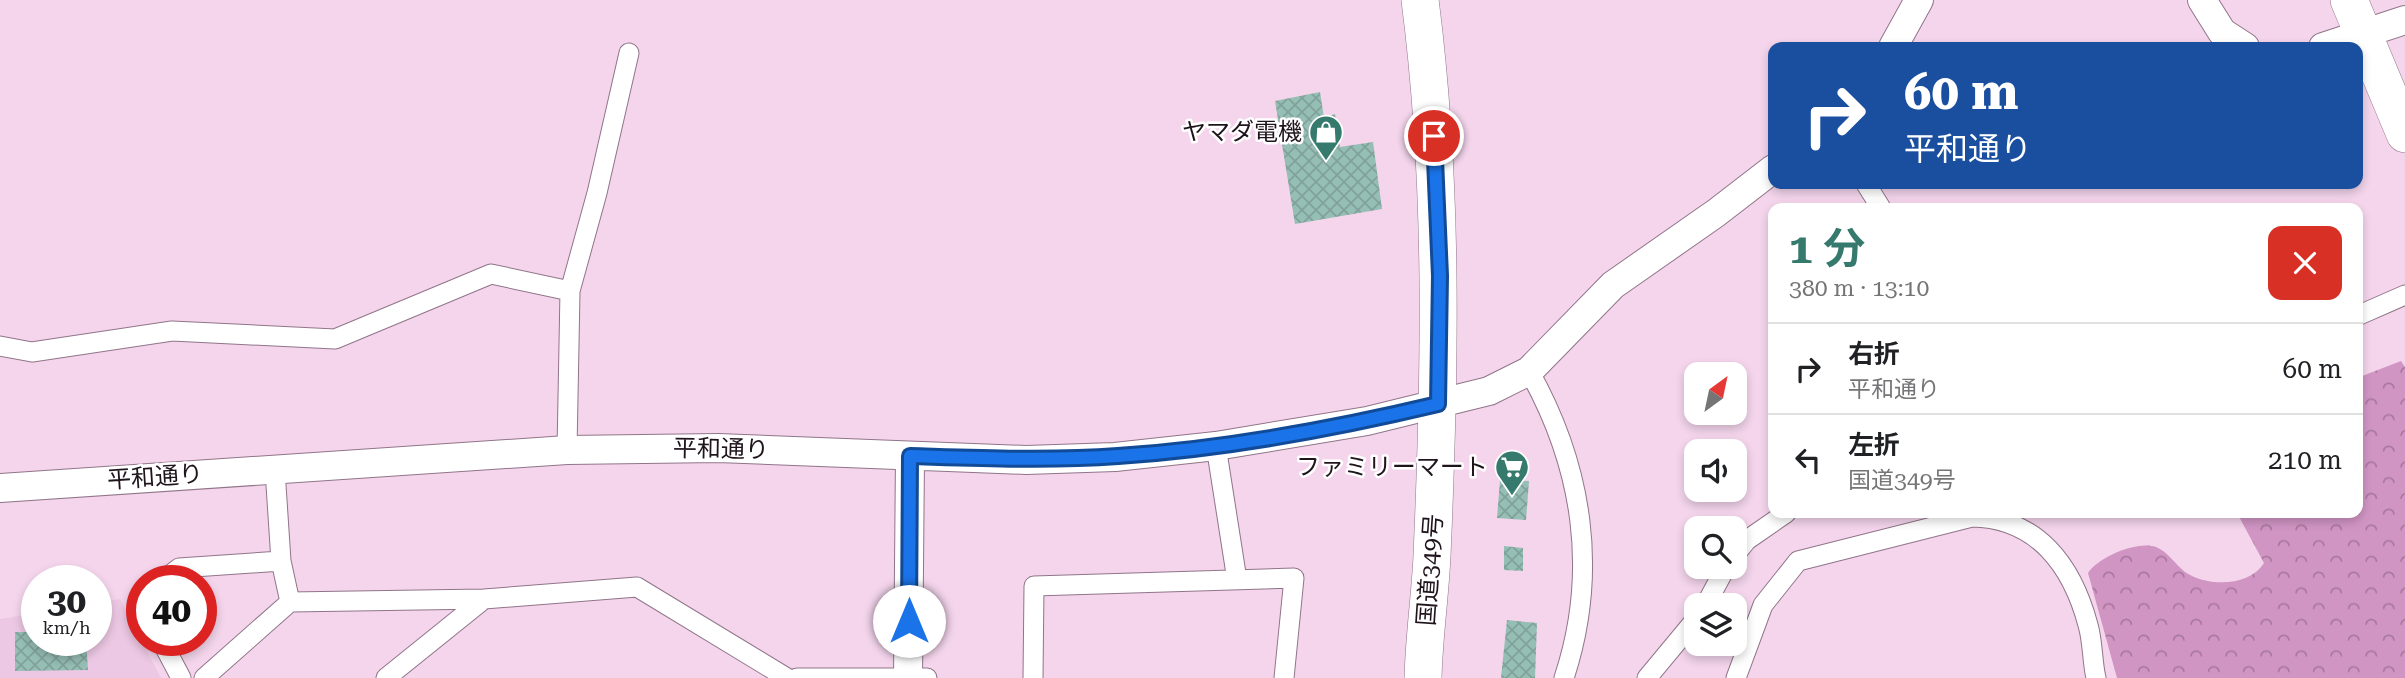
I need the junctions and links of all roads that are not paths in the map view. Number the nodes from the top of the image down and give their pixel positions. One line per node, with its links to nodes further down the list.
1 (1420, 0): 18 (highway, 国道349号)
2 (1919, 0): 7 (street)
3 (2202, 0): 8 (street)
4 (2349, 0): 6 (highway)
5 (2405, 20): 6 (street)
6 (2363, 34): 9 (street); 11 (highway)
7 (1896, 42)
8 (2237, 42)
9 (2338, 42)
10 (629, 53): 13 (street)
11 (2405, 134)
12 (1768, 173): 17 (street, 平和通り)
13 (570, 291): 16 (street); 20 (street)
14 (2405, 295): 15 (street)
15 (2363, 313)
16 (0, 346)
17 (1528, 371): 18 (street, 平和通り); 44 (street)
18 (1438, 404): 19 (street, 平和通り); 43 (highway, 国道349号)
19 (1216, 446): 21 (street, 平和通り); 30 (street)
20 (567, 450): 21 (street, 平和通り); 22 (street, 平和通り)
21 (910, 456): 35 (street)
22 (275, 470): 23 (street, 平和通り); 28 (street)
23 (0, 488)
24 (1779, 518): 27 (street)
25 (1968, 518): 46 (street)
26 (1996, 518): 47 (street)
27 (1747, 540)
28 (281, 561): 29 (street); 32 (street)
29 (217, 565)
30 (1237, 580): 41 (street); 42 (street)
31 (484, 599): 32 (street); 38 (street); 39 (street)
32 (290, 602): 37 (street)
33 (1684, 633): 45 (street)
34 (169, 656): 36 (street)
35 (915, 677): 40 (street)
36 (181, 678)
37 (204, 678)
38 (386, 678)
39 (787, 678)
40 (797, 678)
41 (1033, 678)
42 (1284, 678)
43 (1423, 678)
44 (1564, 678)
45 (1647, 678)
46 (1735, 678)
47 (2096, 678)

